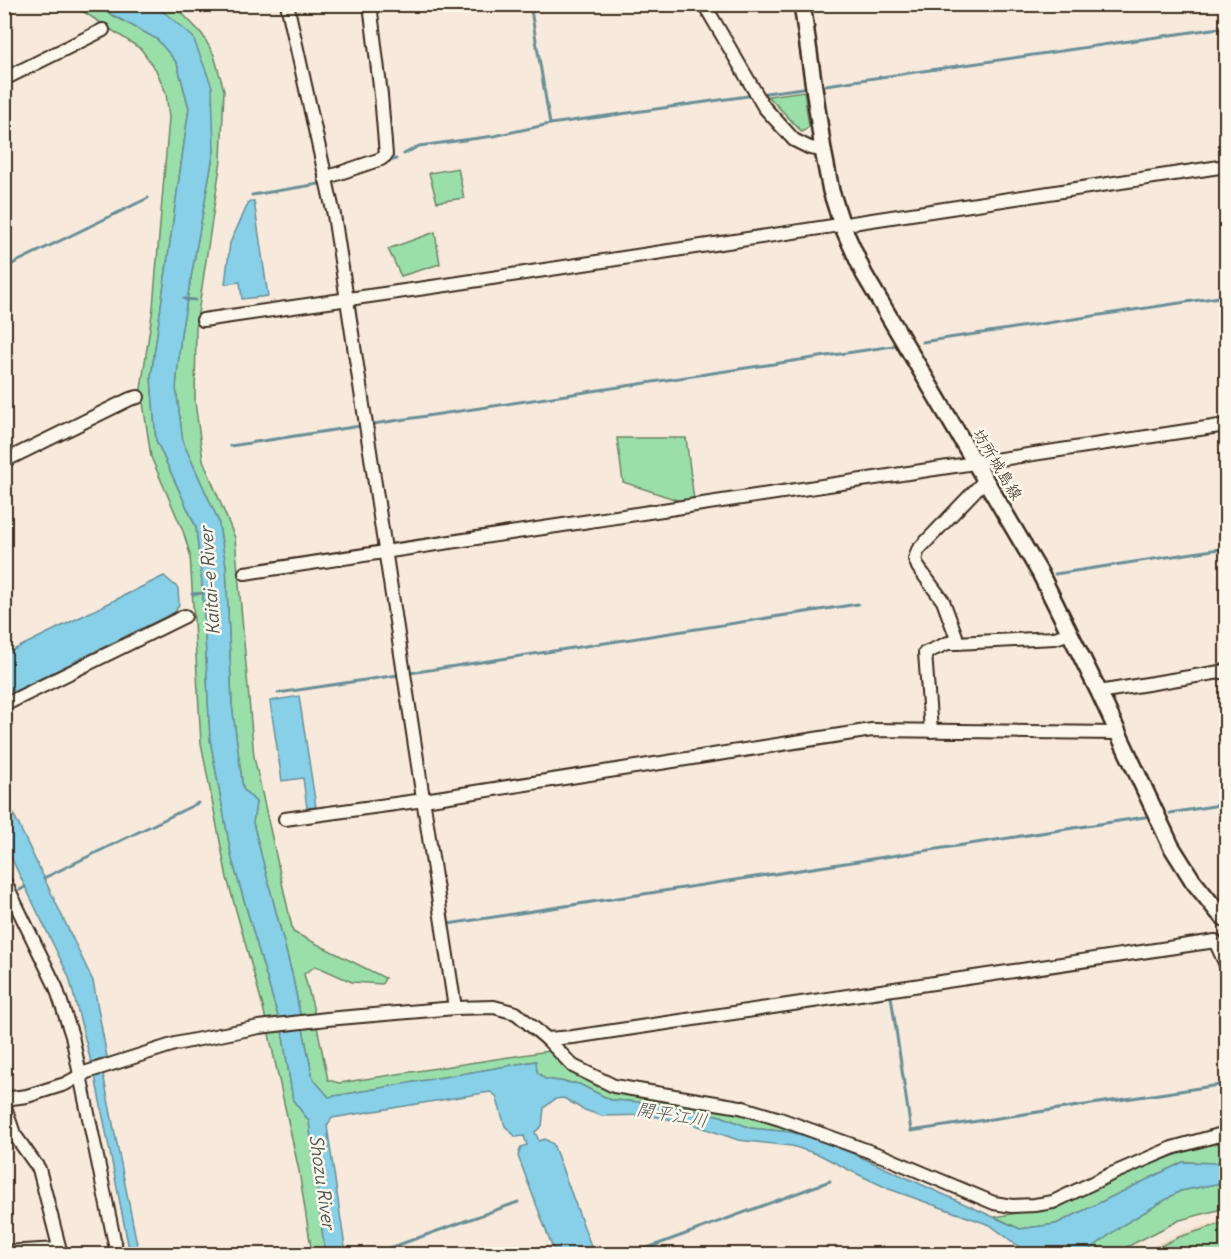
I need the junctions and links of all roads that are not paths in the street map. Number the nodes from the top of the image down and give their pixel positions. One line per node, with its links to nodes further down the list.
1 (287, 4): 9 (street)
2 (370, 4): 9 (street)
3 (704, 4): 7 (street)
4 (802, 4): 7 (main road, 坊所城島線)
5 (103, 30): 6 (street)
6 (4, 79)
7 (823, 150): 10 (main road, 坊所城島線)
8 (1227, 166): 10 (street)
9 (325, 178): 11 (street)
10 (842, 225): 11 (street); 16 (main road, 坊所城島線)
11 (347, 300): 12 (street); 18 (street)
12 (203, 320)
13 (138, 397): 15 (street)
14 (1227, 425): 16 (street)
15 (4, 461)
16 (976, 462): 17 (main road, 坊所城島線); 18 (street)
17 (986, 479): 21 (main road, 坊所城島線); 22 (street)
18 (386, 553): 19 (street); 28 (street)
19 (245, 573)
20 (185, 616): 25 (street)
21 (1070, 633): 22 (street); 24 (main road, 坊所城島線)
22 (956, 643): 26 (street)
23 (1227, 671): 24 (street)
24 (1099, 692): 27 (main road, 坊所城島線)
25 (4, 705)
26 (931, 730): 27 (street); 28 (street)
27 (1118, 733): 31 (main road, 坊所城島線)
28 (423, 800): 29 (street); 33 (street)
29 (285, 819)
30 (4, 880): 35 (street)
31 (1227, 920)
32 (1227, 965): 34 (street)
33 (455, 1008): 34 (street); 35 (street)
34 (547, 1039): 38 (street)
35 (81, 1076): 36 (street); 41 (street)
36 (4, 1099)
37 (4, 1104): 40 (street)
38 (1227, 1132)
39 (4, 1252): 40 (street)
40 (60, 1252)
41 (117, 1254)

